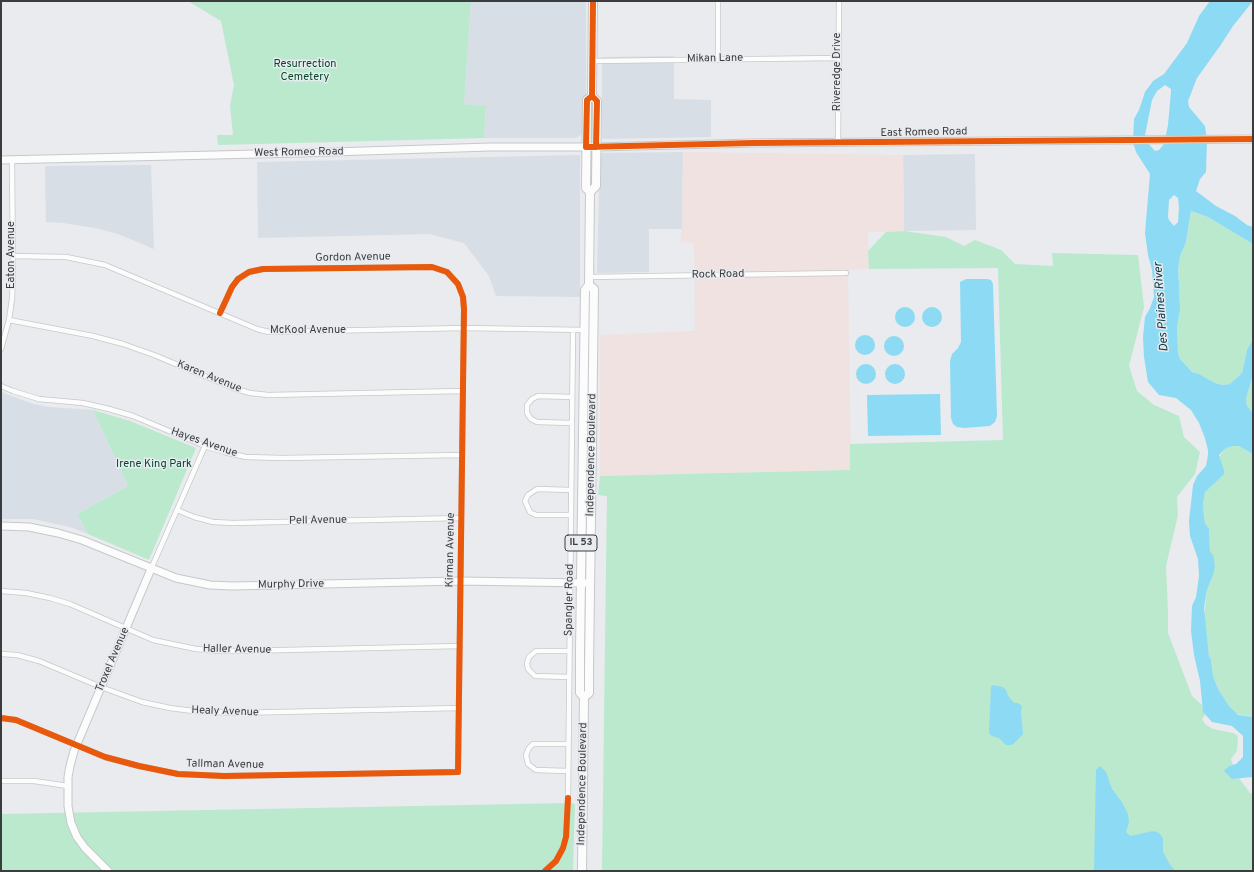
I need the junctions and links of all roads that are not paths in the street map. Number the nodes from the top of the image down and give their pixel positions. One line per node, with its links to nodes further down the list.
1 (593, 1): 6 (main road, Independence Boulevard / IL 53)
2 (718, 1): 4 (street)
3 (839, 1): 5 (street, Riveredge Drive)
4 (718, 58): 5 (street, Mikan Lane); 6 (street, Mikan Lane)
5 (838, 58): 9 (street, Riveredge Drive)
6 (592, 61): 7 (main road, Independence Boulevard / IL 53)
7 (592, 96): 10 (main road, Independence Boulevard / IL 53); 11 (main road, Independence Boulevard / IL 53)
8 (1253, 139): 9 (main road, East Romeo Road)
9 (838, 144): 11 (main road, East Romeo Road)
10 (586, 147): 11 (main road, West Romeo Road); 13 (main road, West Romeo Road); 14 (main road, Independence Boulevard / IL 53)
11 (596, 147): 14 (main road, Independence Boulevard / IL 53)
12 (1, 160): 13 (main road, West Romeo Road)
13 (12, 160): 15 (street, Eaton Avenue)
14 (590, 192): 17 (main road, Independence Boulevard / IL 53)
15 (13, 256): 19 (street, McKool Avenue); 20 (street, Eaton Avenue)
16 (846, 273): 17 (street, Rock Road)
17 (589, 277): 18 (main road, Independence Boulevard / IL 53)
18 (589, 285): 23 (main road, Independence Boulevard / IL 53); 24 (main road, Independence Boulevard / IL 53)
19 (220, 313): 21 (street, McKool Avenue); 21 (street, Gordon Avenue)
20 (9, 320): 25 (street, Eaton Avenue); 27 (street, Karen Avenue)
21 (464, 328): 22 (street, McKool Avenue); 27 (street, Kirman Avenue)
22 (573, 330): 23 (street, McKool Avenue); 28 (street, Spangler Road)
23 (584, 330): 24 (street, McKool Avenue); 40 (main road, Independence Boulevard / IL 53)
24 (594, 330): 41 (main road, Independence Boulevard / IL 53)
25 (1, 349)
26 (1, 386): 30 (street, Hayes Avenue)
27 (462, 391): 31 (street, Kirman Avenue)
28 (572, 397): 29 (street, Spangler Road); 29 (street)
29 (572, 423): 32 (street, Spangler Road)
30 (205, 446): 31 (street, Hayes Avenue); 33 (street, Troxel Avenue)
31 (462, 455): 35 (street, Kirman Avenue)
32 (571, 490): 34 (street, Spangler Road); 34 (street)
33 (177, 510): 35 (street, Pell Avenue); 37 (street, Troxel Avenue)
34 (571, 515): 39 (street, Spangler Road)
35 (461, 518): 38 (street, Kirman Avenue)
36 (1, 526): 37 (main road, Murphy Drive)
37 (152, 569): 38 (main road, Murphy Drive); 43 (main road, Troxel Avenue)
38 (460, 581): 39 (main road, Murphy Drive); 44 (street, Kirman Avenue)
39 (570, 583): 40 (main road, Murphy Drive); 45 (street, Spangler Road)
40 (581, 583): 41 (main road, Murphy Drive); 49 (main road, Independence Boulevard / IL 53)
41 (590, 583): 49 (main road, Independence Boulevard / IL 53)
42 (1, 591): 43 (street, Haller Avenue)
43 (126, 629): 44 (street, Haller Avenue); 48 (main road, Troxel Avenue)
44 (459, 646): 50 (street, Kirman Avenue)
45 (569, 651): 47 (street, Spangler Road); 47 (street)
46 (1, 654): 48 (street, Healy Avenue)
47 (569, 677): 52 (street, Spangler Road)
48 (101, 687): 50 (street, Healy Avenue); 53 (main road, Troxel Avenue)
49 (584, 697): 60 (main road, Independence Boulevard / IL 53)
50 (459, 708): 55 (street, Kirman Avenue)
51 (1, 718): 53 (street, Tallman Avenue)
52 (568, 744): 54 (street, Spangler Road); 54 (street)
53 (77, 745): 55 (street, Tallman Avenue); 57 (main road, Troxel Avenue)
54 (568, 771): 58 (street, Spangler Road)
55 (458, 772)
56 (1, 781): 57 (street)
57 (68, 786): 59 (main road, Troxel Avenue)
58 (568, 798)
59 (108, 871)
60 (582, 871)

